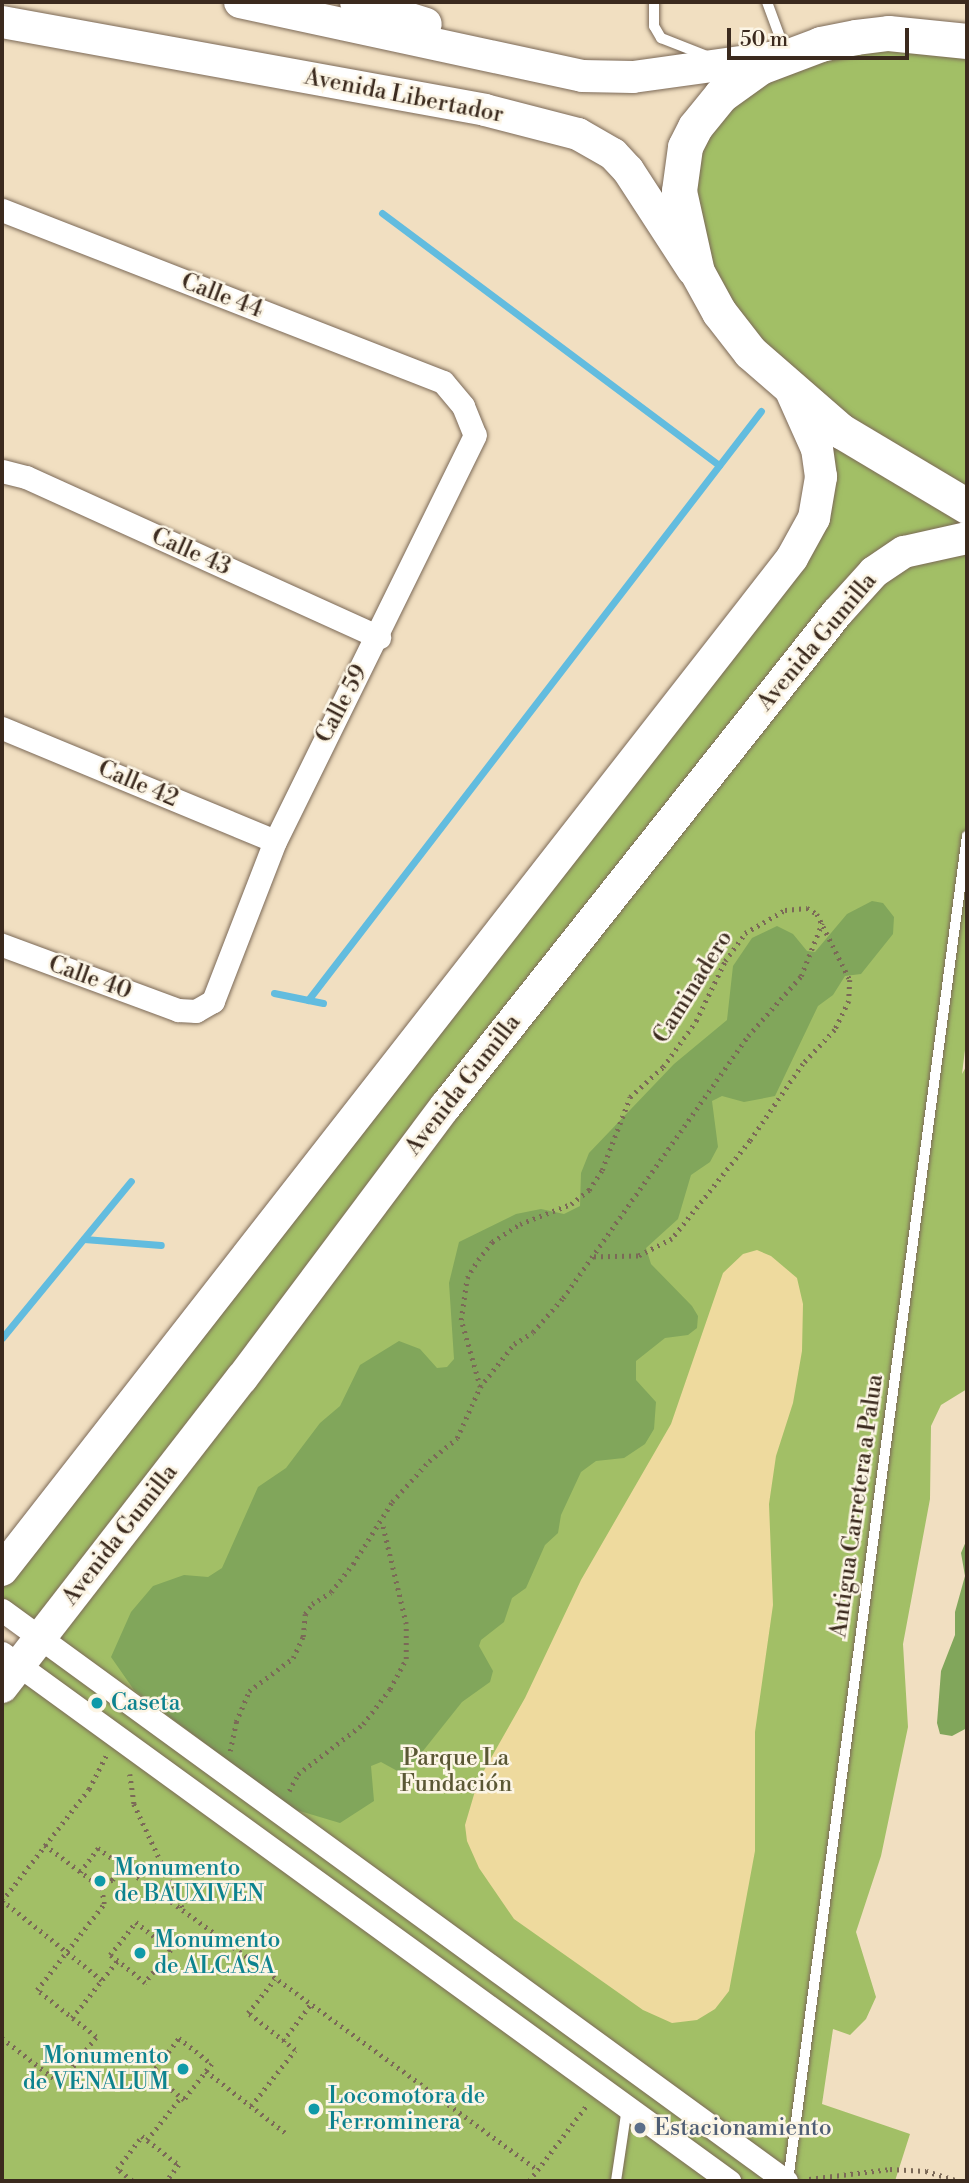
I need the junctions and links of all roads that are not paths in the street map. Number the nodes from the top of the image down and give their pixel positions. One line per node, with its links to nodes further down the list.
1 (240, 2): 6 (main road)
2 (285, 2): 6 (street)
3 (356, 2): 12 (main road)
4 (654, 2): 13 (lane)
5 (767, 2): 11 (lane)
6 (318, 18): 12 (main road)
7 (2, 22): 15 (main road, Avenida Libertador)
8 (967, 22): 9 (main road)
9 (931, 36): 10 (main road); 11 (main road)
10 (967, 41)
11 (787, 55): 13 (main road); 15 (main road)
12 (515, 61): 13 (main road)
13 (729, 63)
14 (2, 210): 16 (street, Calle 44)
15 (719, 312): 17 (main road)
16 (443, 382): 21 (street, Calle 59)
17 (791, 391): 19 (main road); 27 (main road)
18 (2, 471): 21 (street, Calle 43)
19 (967, 506)
20 (967, 538): 29 (main road, Avenida Gumilla)
21 (379, 637): 24 (street, Calle 59)
22 (2, 728): 24 (street, Calle 42)
23 (967, 836): 34 (lane, Antigua Carretera a Palua)
24 (275, 841): 26 (street, Calle 59)
25 (2, 945): 26 (street, Calle 40)
26 (178, 1010)
27 (2, 1570)
28 (2, 1610): 29 (street)
29 (40, 1638): 30 (main road, Avenida Gumilla); 34 (street)
30 (7, 1668): 31 (street)
31 (627, 2107): 32 (lane); 33 (street)
32 (616, 2181)
33 (729, 2181)
34 (787, 2181)

